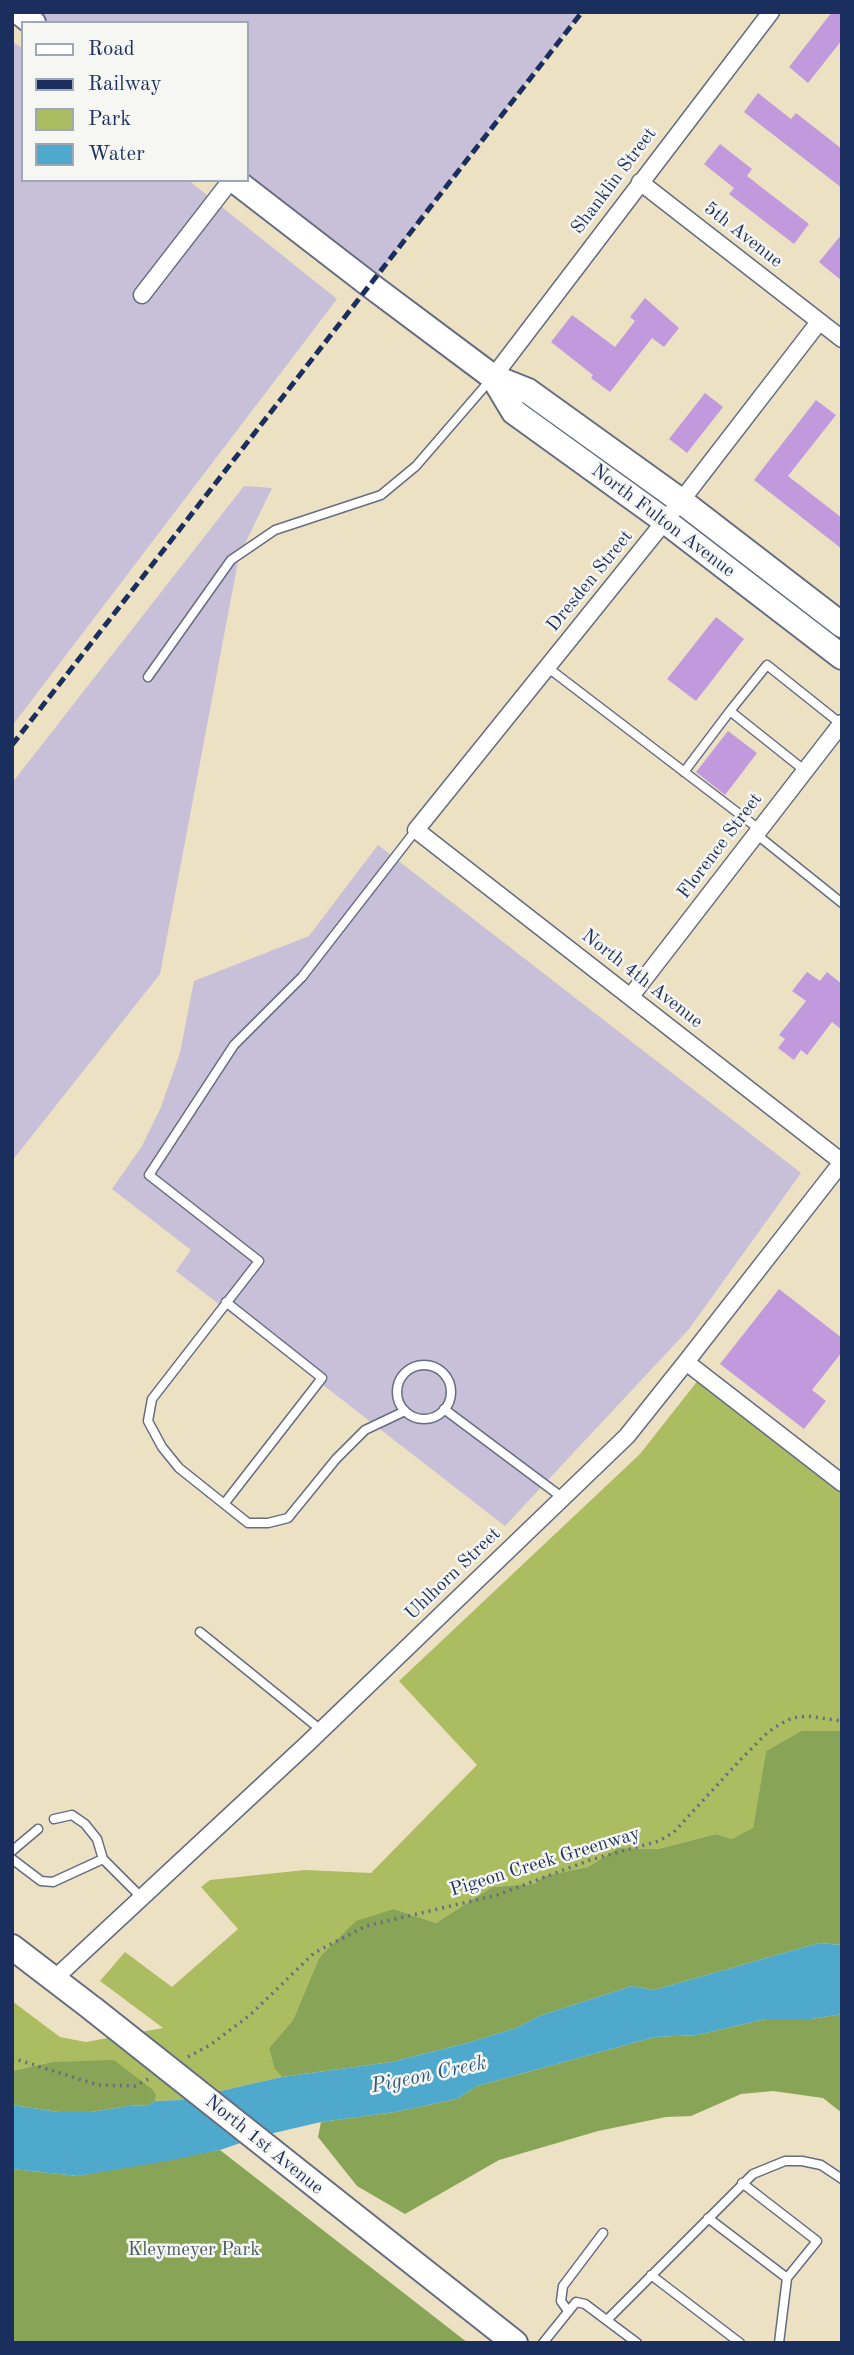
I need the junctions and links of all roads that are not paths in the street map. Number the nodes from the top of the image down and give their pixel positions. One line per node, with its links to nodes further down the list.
1 (771, 12): 4 (street, Shanklin Street)
2 (231, 182): 5 (street)
3 (236, 182): 8 (main road, North Fulton Avenue)
4 (640, 182): 6 (street, 5th Avenue); 8 (street, Shanklin Street)
5 (142, 295)
6 (820, 322): 7 (street, 5th Avenue); 9 (street, Dresden Street)
7 (842, 339)
8 (493, 377): 9 (main road, North Fulton Avenue); 10 (main road, North Fulton Avenue); 14 (lane)
9 (681, 500): 10 (street, Dresden Street); 11 (main road, North Fulton Avenue)
10 (665, 521): 12 (main road, North Fulton Avenue); 13 (street, Dresden Street)
11 (842, 625)
12 (842, 657)
13 (547, 667): 18 (lane); 19 (street, Dresden Street)
14 (148, 677)
15 (730, 711): 16 (lane); 17 (lane); 18 (lane)
16 (841, 724): 17 (street, Florence Street)
17 (804, 770): 20 (street, Florence Street)
18 (684, 772): 20 (lane)
19 (416, 830): 22 (street, North 4th Avenue); 24 (lane)
20 (757, 831): 21 (lane); 22 (street, Florence Street)
21 (842, 903)
22 (631, 996): 23 (street, North 4th Avenue)
23 (842, 1162): 25 (street, Uhlhorn Street)
24 (226, 1302): 30 (lane); 30 (lane)
25 (686, 1363): 28 (street); 29 (street, Uhlhorn Street)
26 (444, 1409): 27 (lane); 27 (lane); 29 (lane)
27 (405, 1411): 30 (lane)
28 (842, 1483)
29 (563, 1498): 32 (street, Uhlhorn Street)
30 (224, 1503)
31 (200, 1632): 32 (lane)
32 (321, 1730): 38 (street, Uhlhorn Street)
33 (54, 1819): 37 (lane)
34 (38, 1829): 35 (lane)
35 (12, 1852)
36 (12, 1859): 37 (lane)
37 (103, 1859): 38 (lane)
38 (141, 1897): 40 (street, Uhlhorn Street)
39 (12, 1947): 40 (main road, North 1st Avenue)
40 (54, 1980): 49 (main road, North 1st Avenue, bridge)
41 (842, 2179): 42 (lane)
42 (742, 2183): 43 (lane); 46 (lane)
43 (708, 2218): 45 (lane); 46 (lane)
44 (603, 2234): 47 (lane)
45 (652, 2275): 48 (lane); 52 (lane)
46 (787, 2278): 53 (lane)
47 (568, 2312): 48 (lane); 50 (lane)
48 (607, 2320): 51 (lane)
49 (515, 2343)
50 (544, 2343)
51 (637, 2343)
52 (740, 2343)
53 (779, 2343)

